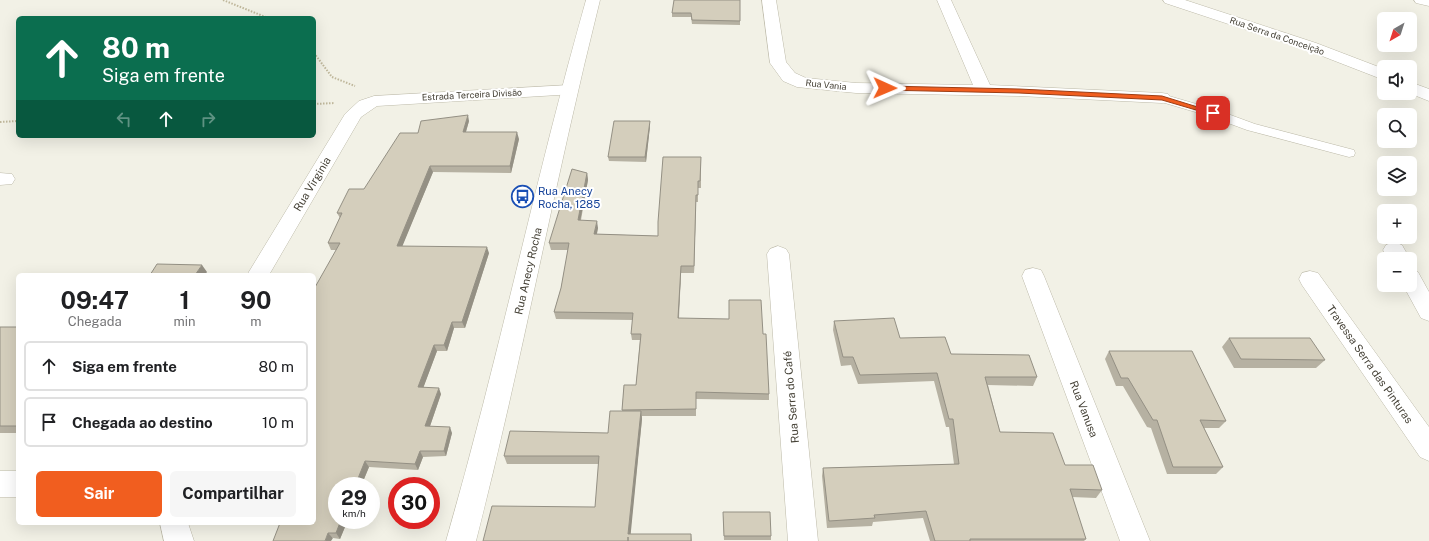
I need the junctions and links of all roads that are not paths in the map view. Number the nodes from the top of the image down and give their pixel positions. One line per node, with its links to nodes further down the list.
1 (593, 0): 8 (street, Rua Anecy Rocha)
2 (769, 0): 10 (street, Rua Vania)
3 (944, 0): 10 (street)
4 (1170, 0): 7 (street, Rua Serra da Conceição)
5 (1421, 0): 6 (street)
6 (1429, 2)
7 (1377, 72)
8 (569, 90): 13 (street, Estrada Terceira Divisão); 26 (street, Rua Anecy Rocha)
9 (1417, 90): 11 (street)
10 (984, 91): 12 (street, Rua Vania)
11 (1429, 96)
12 (1162, 98): 14 (lane)
13 (374, 101): 16 (street, Rua Virginia)
14 (1349, 153)
15 (778, 254): 27 (street, Rua Serra do Café)
16 (259, 273)
17 (1033, 276): 28 (street, Rua Vanusa)
18 (1310, 279): 21 (street, Travessa Serra das Pinturas)
19 (1417, 291): 20 (street)
20 (1429, 312)
21 (1429, 449)
22 (0, 484): 23 (street)
23 (16, 484)
24 (175, 525): 25 (street)
25 (179, 541)
26 (462, 541)
27 (803, 541)
28 (1135, 541)

